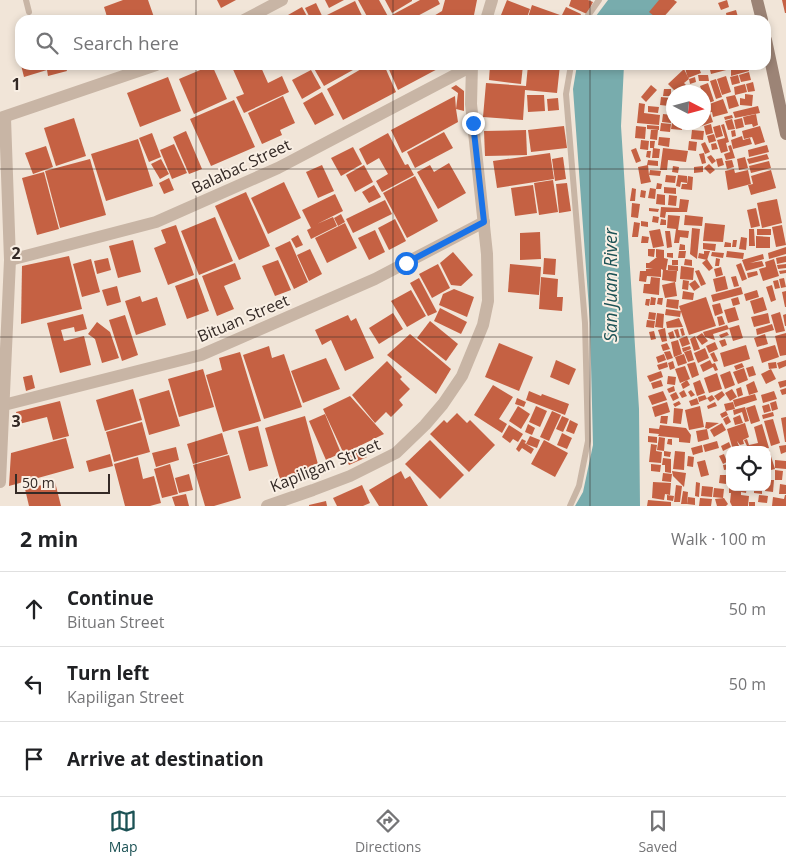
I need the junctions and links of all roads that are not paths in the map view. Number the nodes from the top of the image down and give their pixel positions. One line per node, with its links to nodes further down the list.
1 (26, 0): 6 (lane)
2 (282, 0): 7 (street)
3 (492, 0): 8 (street)
4 (599, 0): 9 (lane)
5 (758, 0): 10 (main road)
6 (29, 12)
7 (254, 15)
8 (488, 15)
9 (588, 15)
10 (761, 15)
11 (771, 64): 17 (main road)
12 (142, 70): 16 (street)
13 (464, 70): 19 (street, Balabac Street)
14 (472, 70): 18 (street, Kapiligan Street)
15 (570, 70): 23 (lane)
16 (3, 118): 19 (street)
17 (786, 134)
18 (484, 222): 20 (street, Bituan Street); 22 (street, Kapiligan Street)
19 (10, 260): 20 (street)
20 (2, 406): 21 (street)
21 (0, 482)
22 (267, 506)
23 (570, 506)

